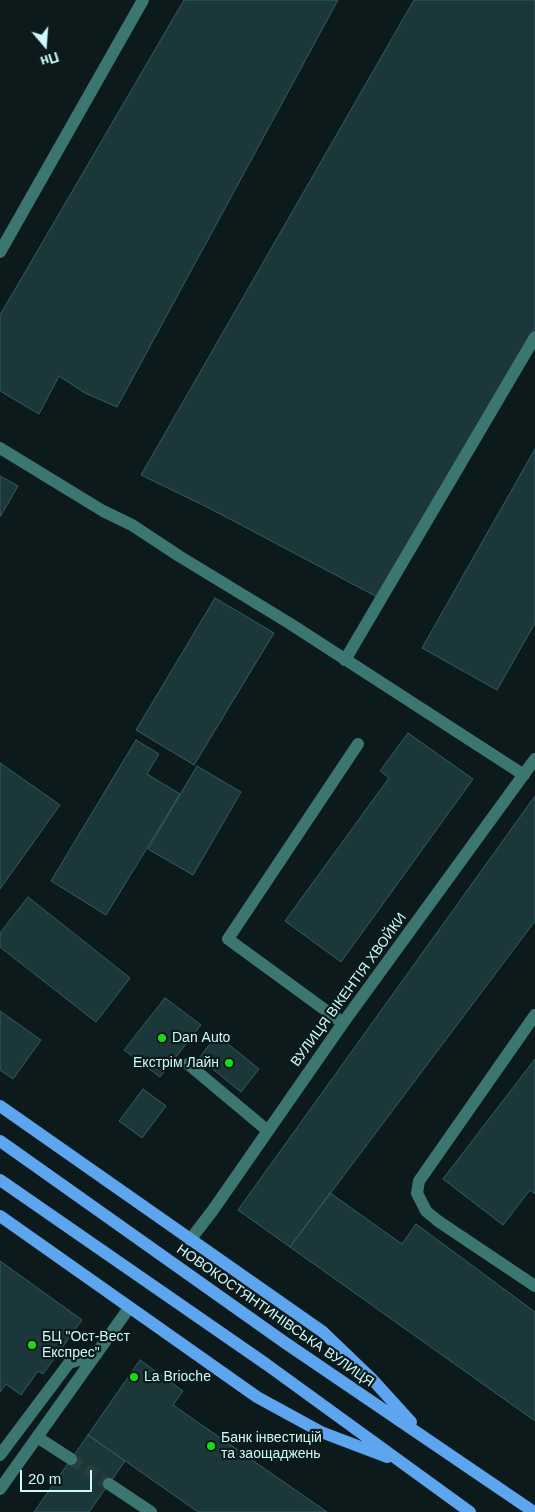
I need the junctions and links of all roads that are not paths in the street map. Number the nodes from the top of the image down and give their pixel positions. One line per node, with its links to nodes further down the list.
1 (143, 0): 2 (street)
2 (0, 252)
3 (535, 337): 5 (street)
4 (0, 448): 5 (street)
5 (345, 660): 8 (street)
6 (358, 744): 10 (street)
7 (535, 759): 8 (street, ВУЛИЦЯ ВІКЕНТІЯ ХВОЙКИ)
8 (524, 774): 10 (street, ВУЛИЦЯ ВІКЕНТІЯ ХВОЙКИ)
9 (535, 1015): 18 (street)
10 (343, 1023): 13 (street, ВУЛИЦЯ ВІКЕНТІЯ ХВОЙКИ)
11 (188, 1064): 13 (street)
12 (0, 1106): 17 (main road)
13 (268, 1131): 17 (street, ВУЛИЦЯ ВІКЕНТІЯ ХВОЙКИ)
14 (0, 1141): 22 (main road, НОВОКОСТЯНТИНІВСЬКА ВУЛИЦЯ)
15 (0, 1180): 25 (main road)
16 (0, 1216): 19 (main road)
17 (190, 1240): 22 (main road)
18 (535, 1286)
19 (129, 1308): 20 (street); 25 (main road)
20 (96, 1355): 21 (street); 23 (street)
21 (37, 1437): 24 (street); 27 (street)
22 (424, 1437): 30 (main road, НОВОКОСТЯНТИНІВСЬКА ВУЛИЦЯ)
23 (0, 1455)
24 (71, 1459)
25 (402, 1463): 29 (main road)
26 (109, 1484): 28 (street)
27 (0, 1489)
28 (151, 1512)
29 (470, 1512)
30 (534, 1512)

